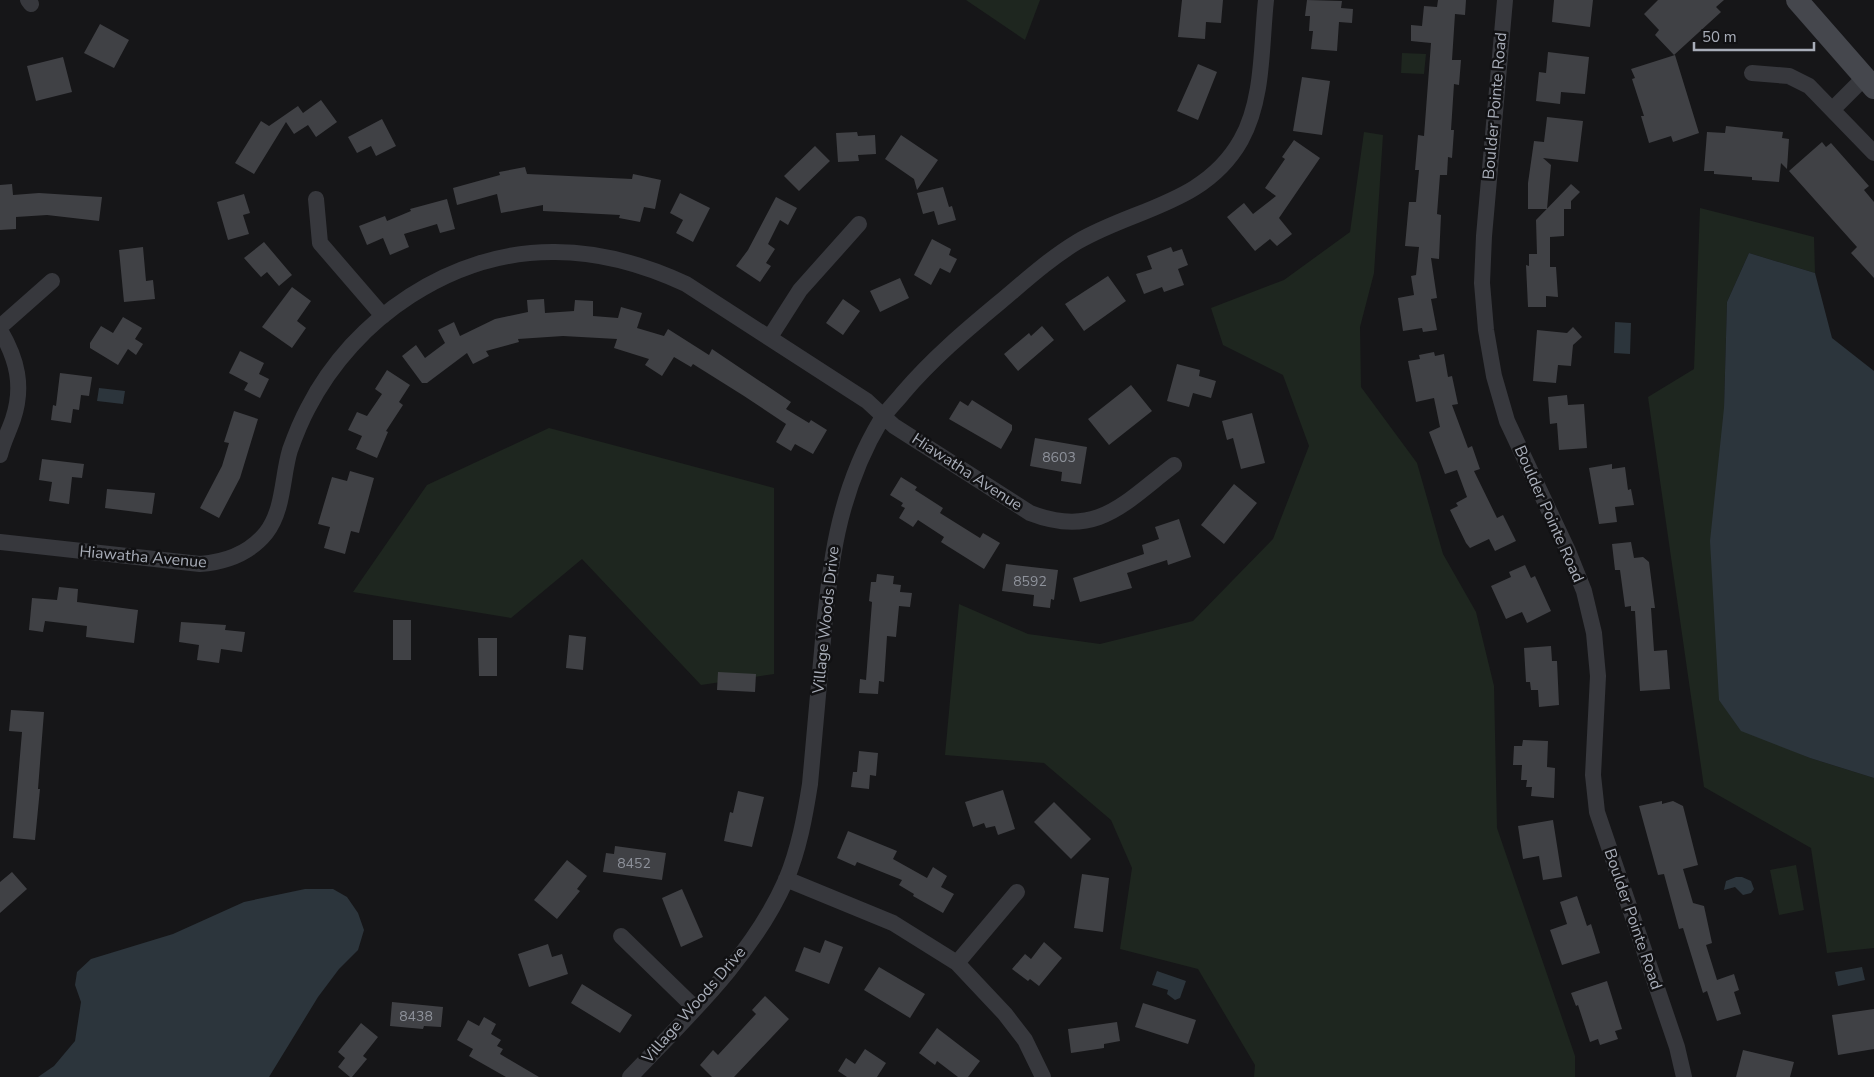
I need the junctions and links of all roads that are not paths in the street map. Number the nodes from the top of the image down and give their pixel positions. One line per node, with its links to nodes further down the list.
1 (1266, 0): 14 (street, Village Woods Drive)
2 (1505, 0): 25 (street, Boulder Pointe Road)
3 (1797, 0): 5 (main road)
4 (1752, 73): 6 (street)
5 (1869, 83): 6 (street)
6 (1833, 109): 7 (street)
7 (1874, 154)
8 (316, 199): 11 (street)
9 (859, 224): 13 (street)
10 (52, 281): 12 (street)
11 (382, 316): 13 (street, Hiawatha Avenue); 17 (street, Hiawatha Avenue)
12 (0, 329): 15 (street)
13 (770, 337): 14 (street, Hiawatha Avenue)
14 (883, 417): 16 (street, Hiawatha Avenue); 18 (street, Village Woods Drive)
15 (0, 455)
16 (1174, 464)
17 (0, 542)
18 (786, 879): 21 (street); 22 (street, Village Woods Drive)
19 (1017, 892): 21 (street)
20 (621, 936): 22 (street)
21 (957, 963): 24 (street)
22 (695, 1008): 23 (street, Village Woods Drive)
23 (630, 1077)
24 (1043, 1077)
25 (1684, 1077)

